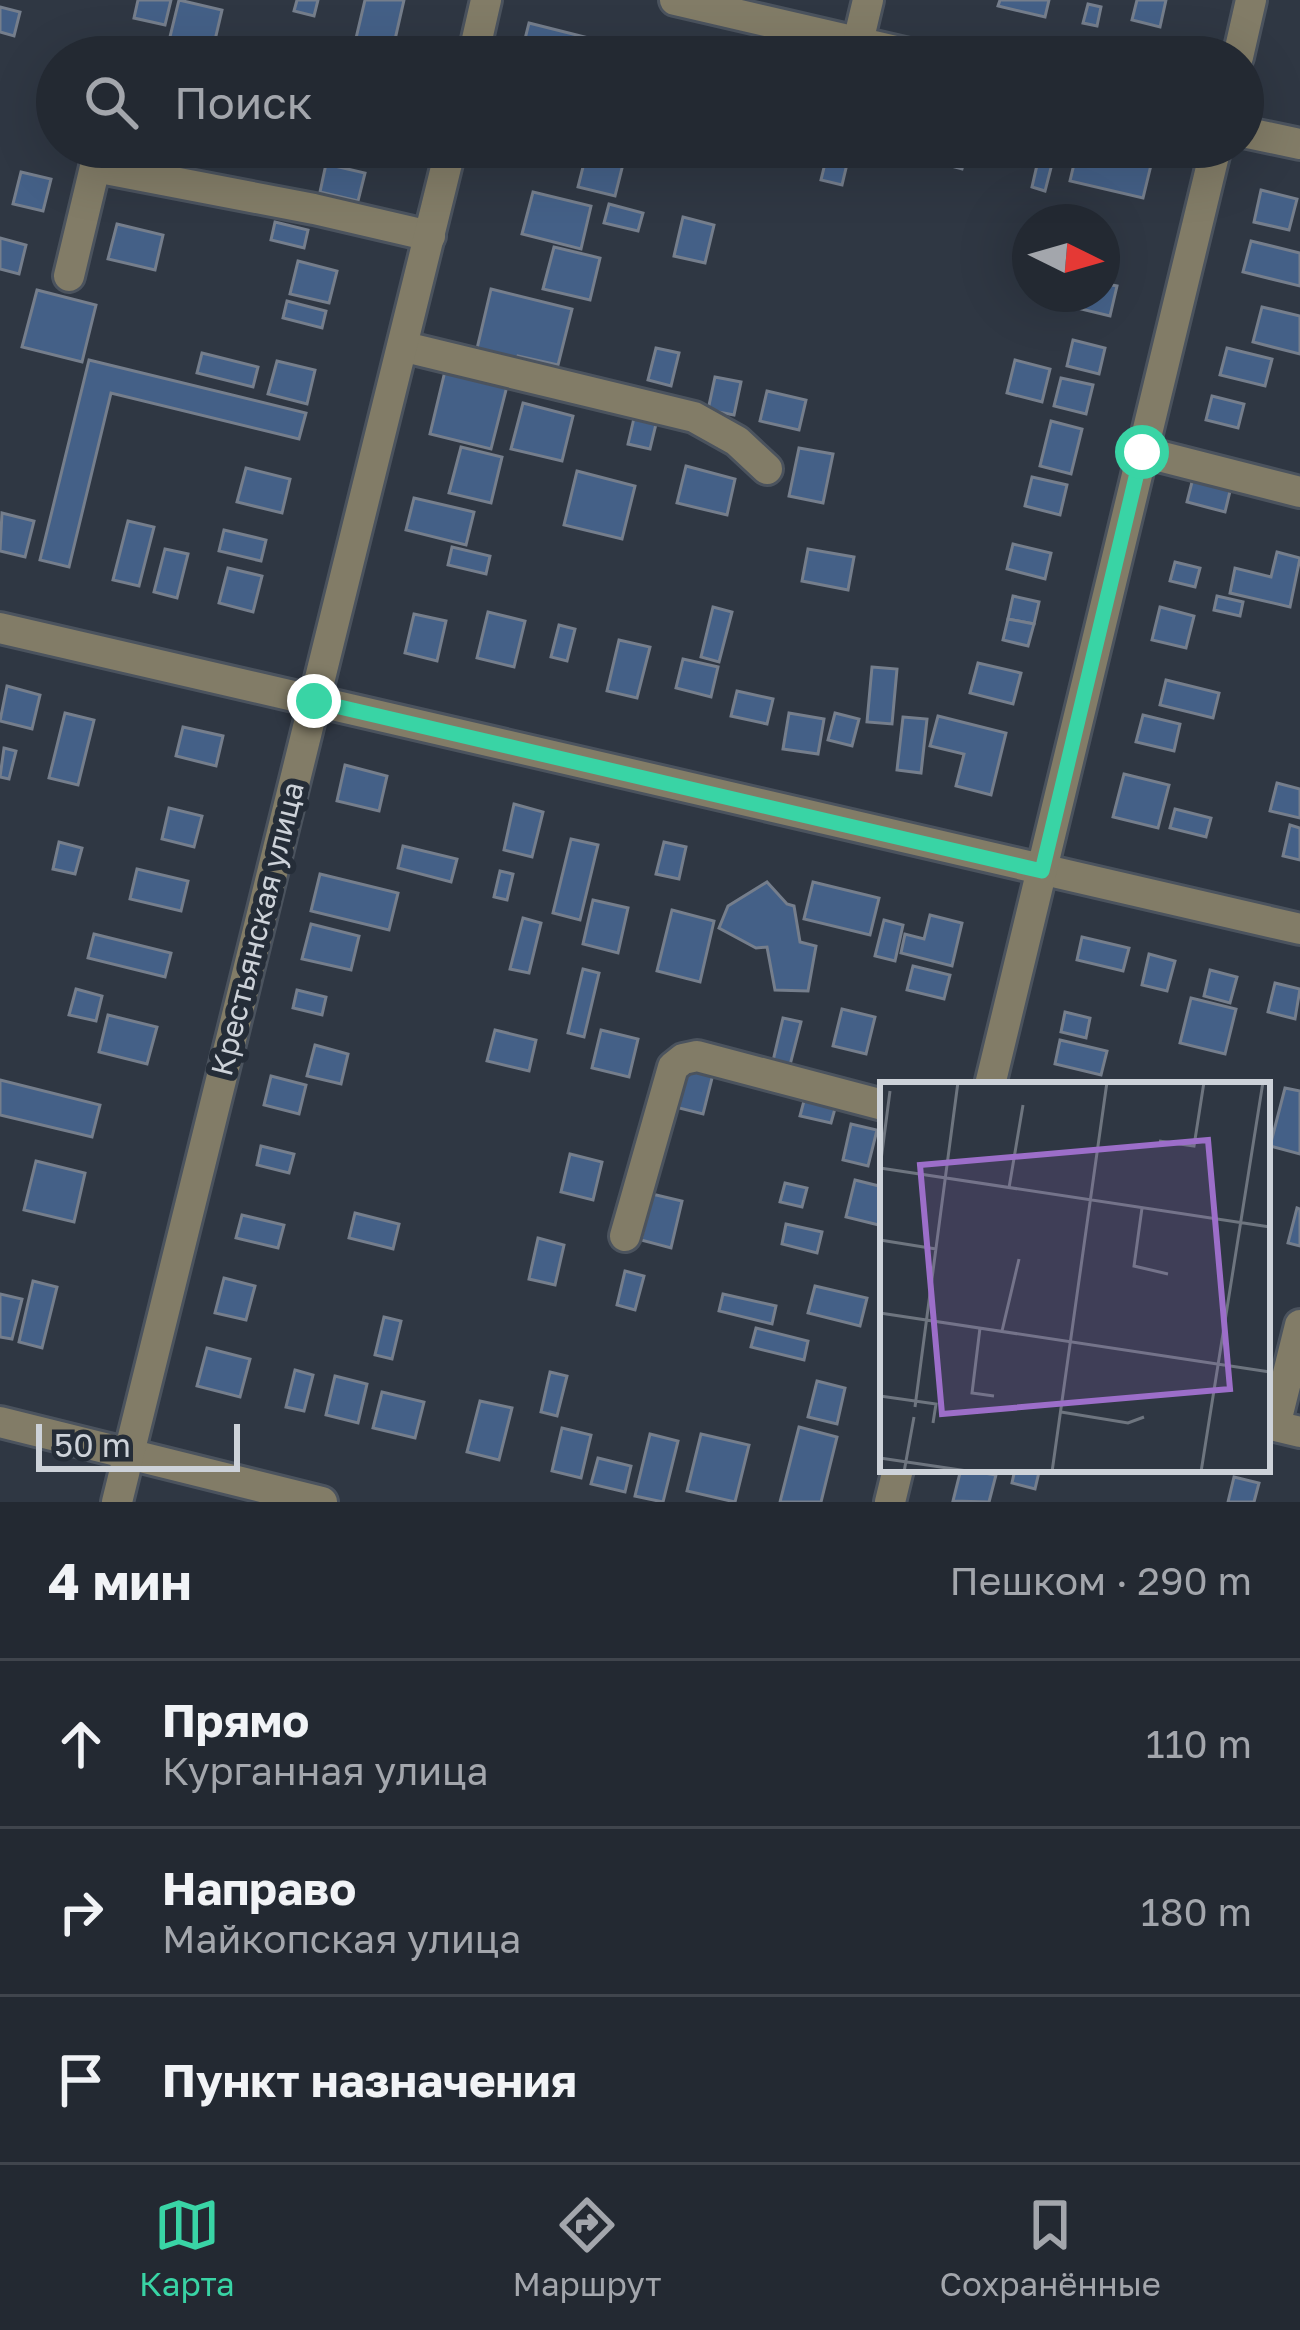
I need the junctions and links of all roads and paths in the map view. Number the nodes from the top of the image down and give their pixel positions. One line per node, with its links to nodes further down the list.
1 (486, 0): 5 (street)
2 (675, 0): 6 (street)
3 (868, 0): 7 (street)
4 (1251, 0): 8 (street)
5 (477, 36)
6 (832, 36)
7 (859, 36)
8 (1243, 36)
9 (1264, 136): 10 (street)
10 (1300, 144)
11 (95, 168): 16 (street)
12 (100, 168): 15 (street)
13 (446, 168): 15 (street, Крестьянская улица)
14 (1211, 168): 18 (street)
15 (430, 236): 17 (street, Крестьянская улица)
16 (68, 276)
17 (405, 347): 19 (street); 22 (street, Крестьянская улица)
18 (1142, 452): 20 (street); 23 (street)
19 (766, 469)
20 (1300, 492)
21 (0, 628): 22 (street)
22 (314, 701): 23 (street); 31 (street, Крестьянская улица)
23 (1042, 871): 24 (street); 25 (street)
24 (1300, 929)
25 (991, 1082)
26 (880, 1104): 27 (street)
27 (625, 1236)
28 (1300, 1325): 30 (street)
29 (0, 1422): 31 (street)
30 (1300, 1432)
31 (129, 1455): 33 (street, Крестьянская улица); 34 (street)
32 (897, 1472): 35 (street)
33 (117, 1502)
34 (322, 1502)
35 (890, 1502)

